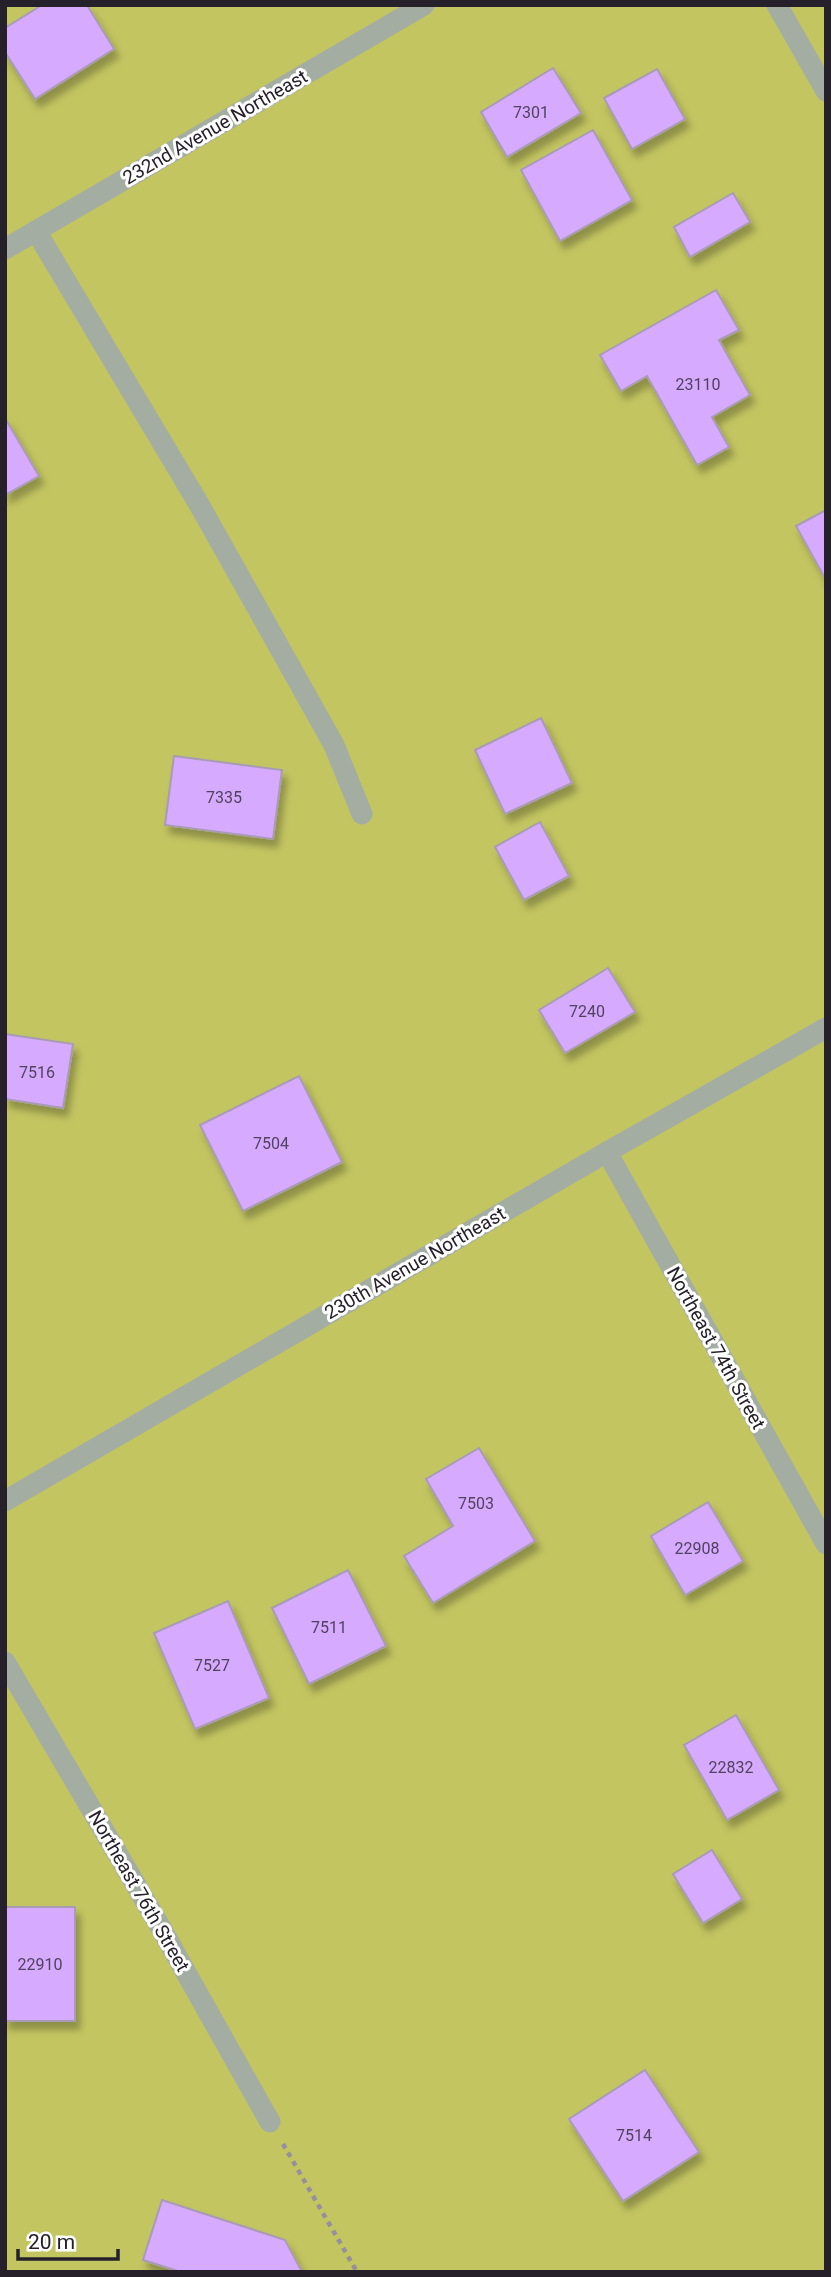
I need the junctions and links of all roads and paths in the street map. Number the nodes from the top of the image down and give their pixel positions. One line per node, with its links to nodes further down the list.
1 (424, 5): 4 (street, 232nd Avenue Northeast)
2 (777, 5): 3 (street)
3 (826, 91)
4 (36, 231): 5 (street, 232nd Avenue Northeast); 6 (street)
5 (5, 249)
6 (362, 814)
7 (826, 1028): 8 (street, 230th Avenue Northeast)
8 (607, 1152): 9 (street, 230th Avenue Northeast); 10 (street, Northeast 74th Street)
9 (5, 1501)
10 (826, 1545)
11 (5, 1661): 12 (street, Northeast 76th Street)
12 (270, 2122): 13 (path)
13 (357, 2272)

